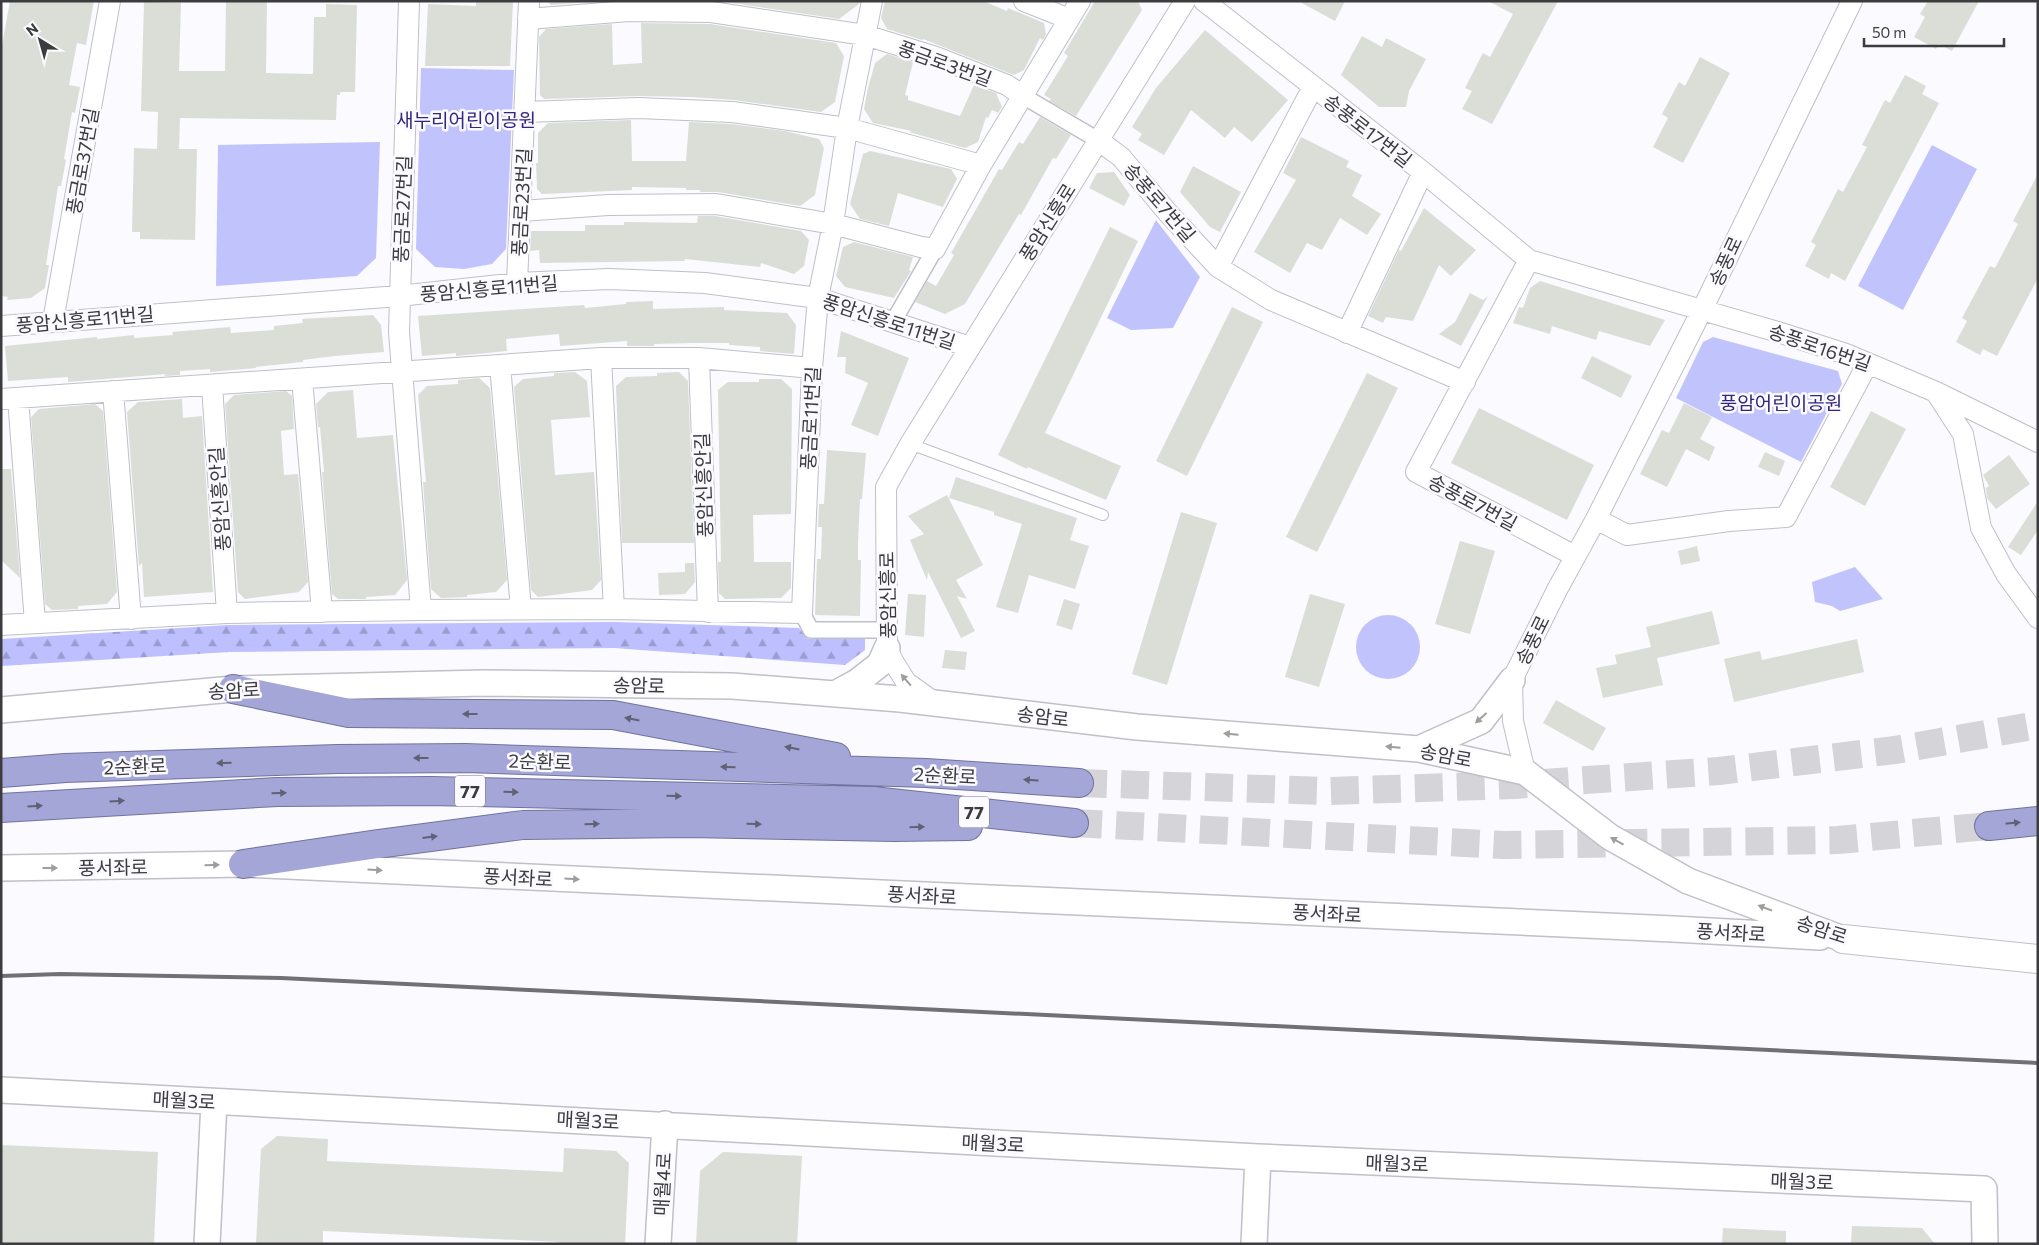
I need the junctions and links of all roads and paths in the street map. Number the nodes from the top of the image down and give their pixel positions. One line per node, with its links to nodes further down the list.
1 (110, 1): 28 (street, 풍금로37번길)
2 (409, 1): 25 (street, 풍금로27번길)
3 (872, 1): 11 (street, 풍금로11번길)
4 (1024, 1): 10 (street)
5 (1080, 1): 10 (street)
6 (1185, 1): 16 (street, 풍암신흥로)
7 (1204, 1): 12 (street, 송풍로17번길)
8 (1852, 1): 27 (street, 송풍로)
9 (529, 10): 11 (street); 14 (street, 풍금로23번길)
10 (1069, 19): 13 (street)
11 (865, 35): 13 (street, 풍금로3번길); 15 (street, 풍금로11번길)
12 (1312, 87): 18 (street, 송풍로17번길); 23 (street)
13 (1023, 96): 16 (street); 17 (street)
14 (525, 112): 15 (street); 19 (street, 풍금로23번길)
15 (847, 128): 17 (street); 20 (street, 풍금로11번길)
16 (1098, 140): 23 (street, 송풍로7번길); 32 (street, 풍암신흥로)
17 (981, 165): 21 (street)
18 (1423, 172): 22 (street, 송풍로17번길); 31 (street)
19 (521, 211): 20 (street); 24 (street, 풍금로23번길)
20 (833, 224): 21 (street); 26 (street, 풍금로11번길)
21 (935, 249): 29 (street)
22 (1530, 260): 27 (street, 송풍로17번길); 40 (street)
23 (1218, 267): 31 (street, 송풍로7번길)
24 (517, 283): 25 (street, 풍암신흥로11번길); 26 (street, 풍암신흥로11번길)
25 (399, 296): 28 (street, 풍암신흥로11번길); 38 (street)
26 (818, 298): 29 (street, 풍암신흥로11번길); 37 (street, 풍금로11번길)
27 (1702, 310): 35 (street, 송풍로16번길); 48 (street, 송풍로)
28 (52, 321): 30 (street, 풍암신흥로11번길)
29 (893, 322): 32 (street, 풍암신흥로11번길)
30 (1, 326)
31 (1347, 333): 40 (street, 송풍로7번길)
32 (970, 347): 46 (street, 풍암신흥로)
33 (601, 358): 34 (street); 36 (street); 51 (street)
34 (699, 358): 37 (street); 54 (street, 풍암신흥안길)
35 (1868, 363): 43 (street, 송풍로16번길); 48 (street)
36 (500, 365): 38 (street); 50 (street)
37 (812, 368): 56 (street, 풍금로11번길)
38 (402, 373): 39 (street); 52 (street)
39 (302, 379): 41 (street); 53 (street)
40 (1465, 382): 49 (street, 송풍로7번길)
41 (212, 385): 42 (street); 55 (street, 풍암신흥안길)
42 (113, 391): 44 (street); 58 (street)
43 (1936, 392): 45 (street, 송풍로16번길); 57 (street)
44 (9, 398): 59 (street)
45 (2038, 442)
46 (910, 444): 47 (lane); 61 (street, 풍암신흥로)
47 (1103, 515)
48 (1596, 519): 49 (street, 송풍로)
49 (1575, 556): 62 (street, 송풍로)
50 (521, 609): 51 (street); 52 (street)
51 (614, 609): 54 (street)
52 (421, 610): 53 (street)
53 (322, 612): 55 (street)
54 (708, 612): 56 (street)
55 (227, 613): 58 (street)
56 (802, 613): 61 (street)
57 (2038, 618)
58 (131, 619): 59 (street)
59 (36, 624): 60 (street)
60 (1, 625)
61 (887, 639): 64 (street); 65 (street, 풍암신흥로, one-way to 61)
62 (1512, 680): 67 (street, one-way to 67); 68 (street, 송풍로)
63 (233, 689): 64 (street, 송암로); 66 (street, 송암로); 70 (highway, one-way to 63)
64 (835, 694): 65 (street, 송암로)
65 (935, 704): 67 (street, 송암로, one-way to 65)
66 (1, 710)
67 (1418, 749): 68 (street, 송암로)
68 (1525, 772): 77 (street, 송암로, one-way to 68)
69 (1, 773): 70 (highway, 2순환로 / 77, one-way to 69)
70 (926, 773): 71 (highway, 2순환로 / 77, one-way to 70)
71 (1079, 783)
72 (1, 808): 75 (highway, 2순환로 / 77)
73 (2038, 821): 74 (highway, one-way to 73)
74 (1989, 826)
75 (243, 864): 76 (street, 풍서좌로, one-way to 75); 77 (street, 풍서좌로, one-way to 77)
76 (1, 868)
77 (1843, 938): 78 (main road, 송암로)
78 (2038, 959)
79 (1, 1090): 80 (street, 매월3로)
80 (214, 1102): 81 (street, 매월3로); 83 (street)
81 (665, 1124): 82 (street, 매월3로); 84 (street, 매월4로)
82 (1258, 1158): 85 (street); 86 (street, 매월3로)
83 (207, 1244)
84 (658, 1244)
85 (1254, 1244)
86 (1985, 1244)

